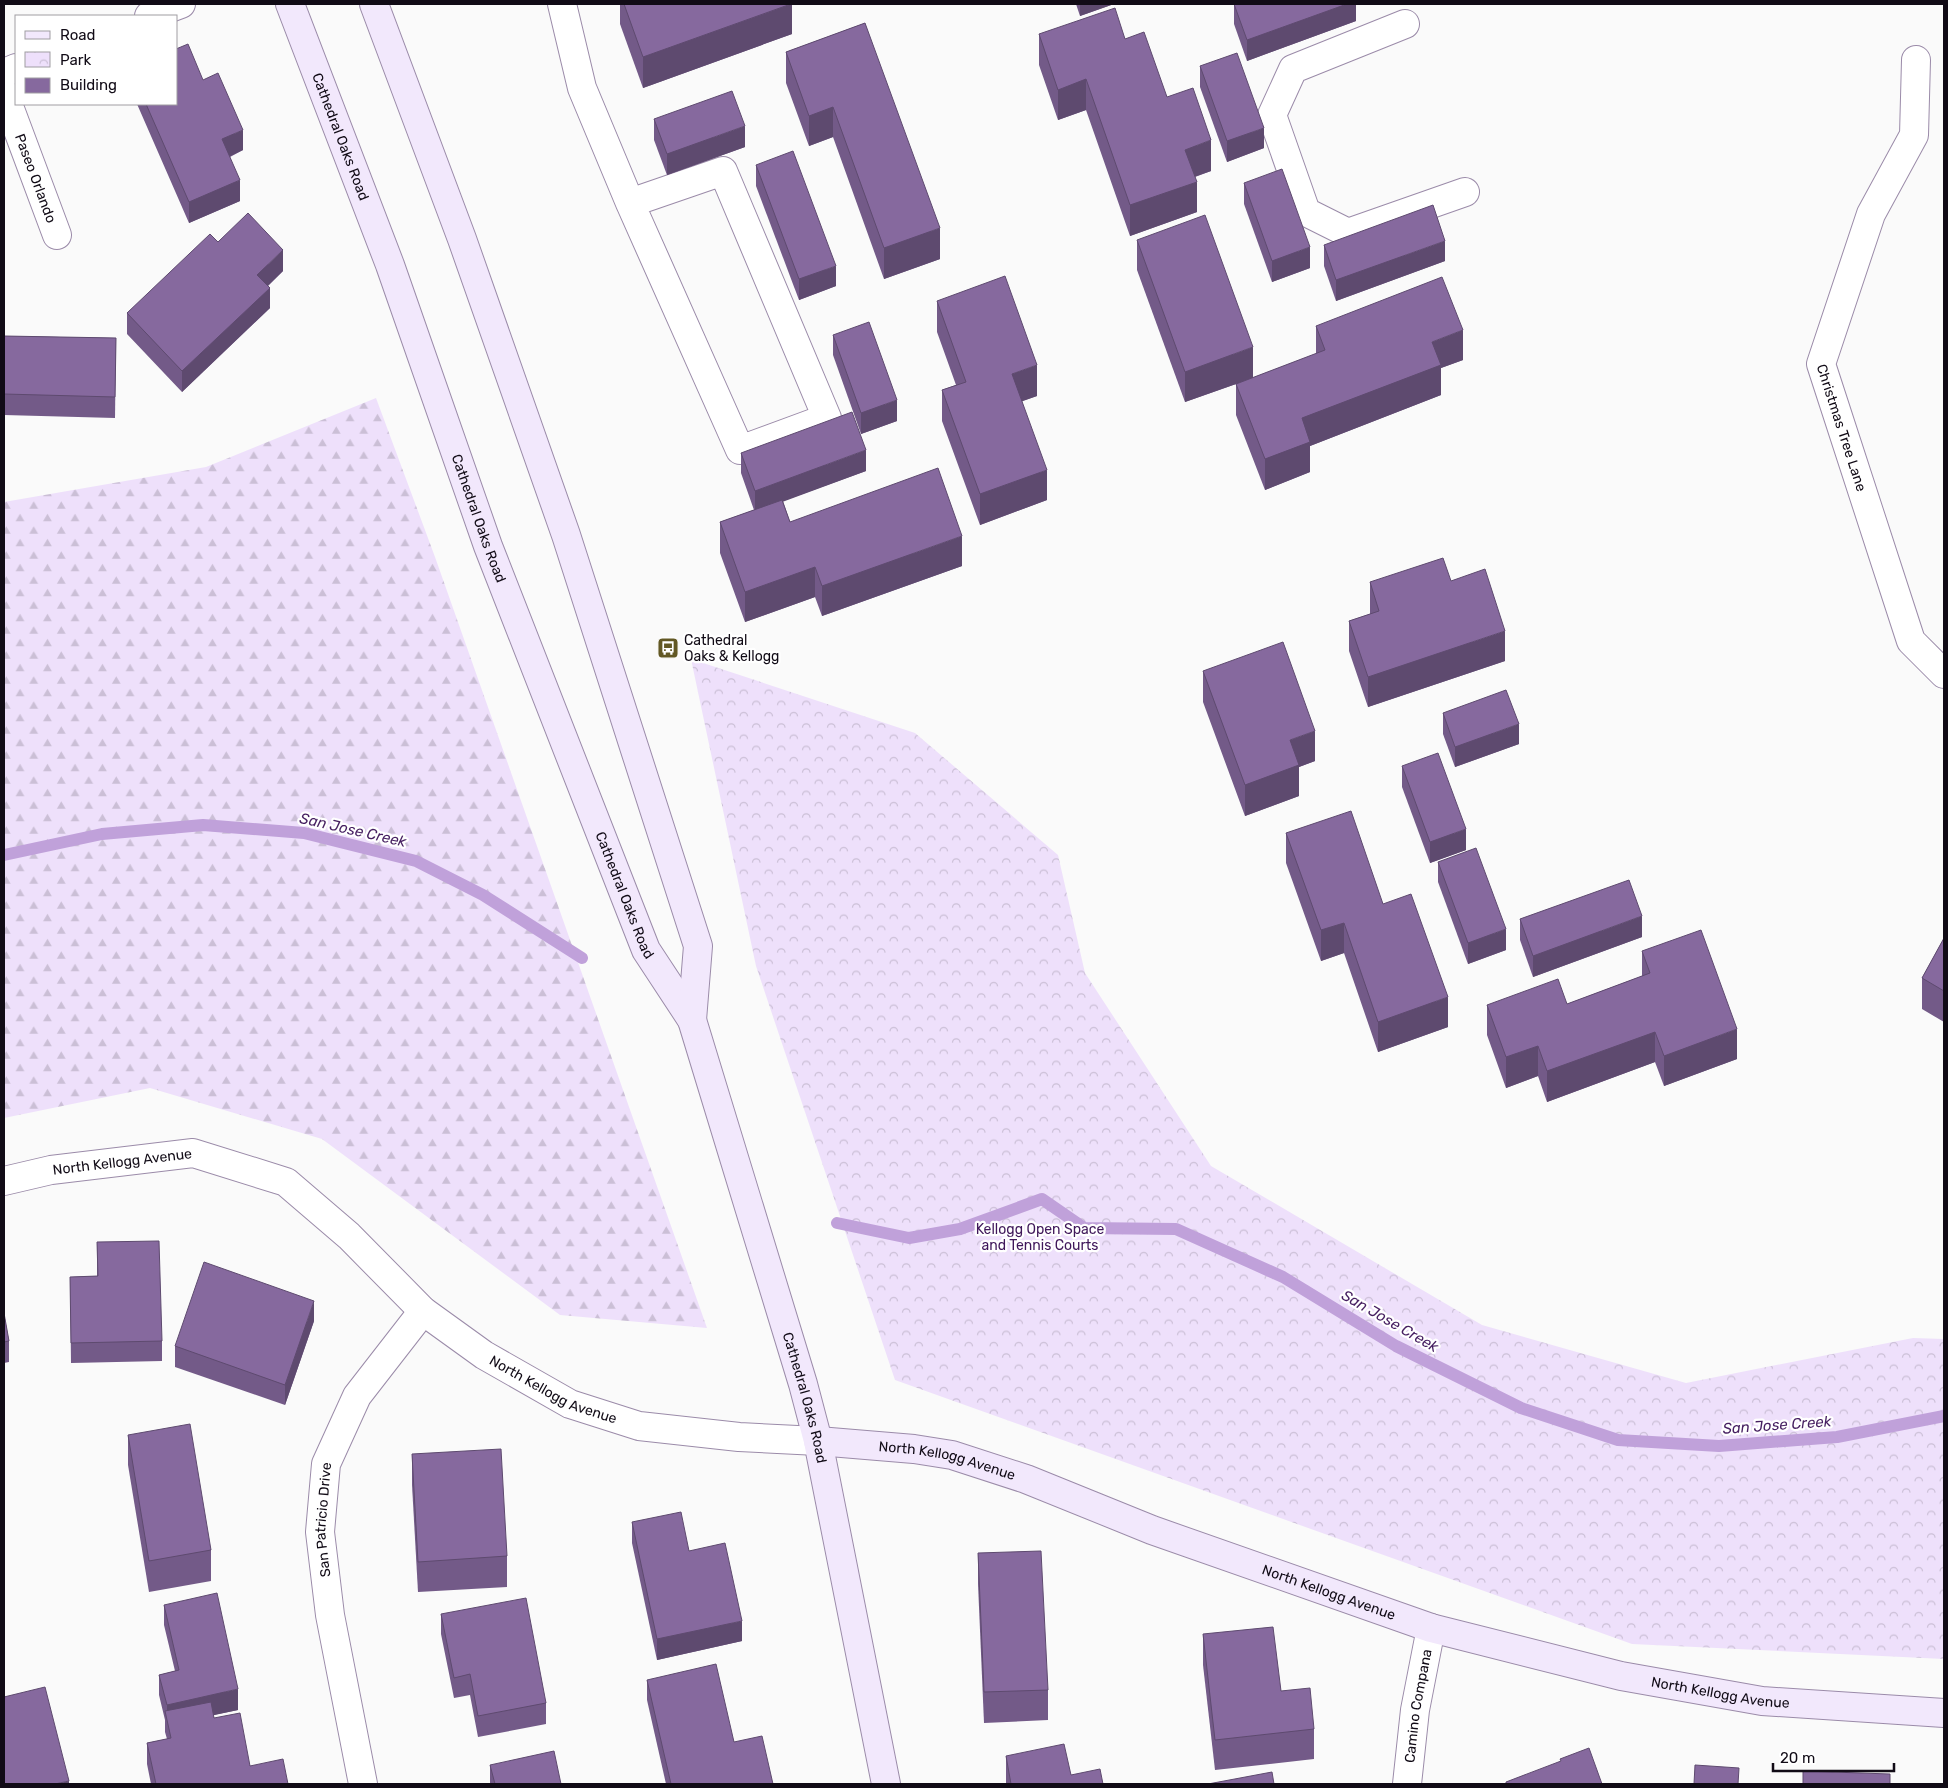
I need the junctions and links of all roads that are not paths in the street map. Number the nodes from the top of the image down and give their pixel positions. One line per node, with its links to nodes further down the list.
1 (181, 4): 5 (street)
2 (290, 4): 13 (main road, Cathedral Oaks Road)
3 (374, 4): 13 (main road, Cathedral Oaks Road)
4 (562, 4): 10 (street)
5 (152, 15)
6 (1405, 24): 9 (street)
7 (1916, 60): 12 (street, Christmas Tree Lane)
8 (4, 93): 11 (street, Paseo Orlando)
9 (1465, 192)
10 (630, 203): 10 (street)
11 (56, 235)
12 (1944, 674)
13 (692, 1020): 16 (main road, Cathedral Oaks Road)
14 (4, 1181): 15 (street, North Kellogg Avenue)
15 (422, 1312): 16 (street, North Kellogg Avenue); 19 (street, San Patricio Drive)
16 (818, 1441): 17 (main road, North Kellogg Avenue); 20 (main road, Cathedral Oaks Road)
17 (1431, 1628): 18 (main road, North Kellogg Avenue); 21 (street, Camino Compana)
18 (1944, 1712)
19 (363, 1784)
20 (886, 1784)
21 (1407, 1784)

